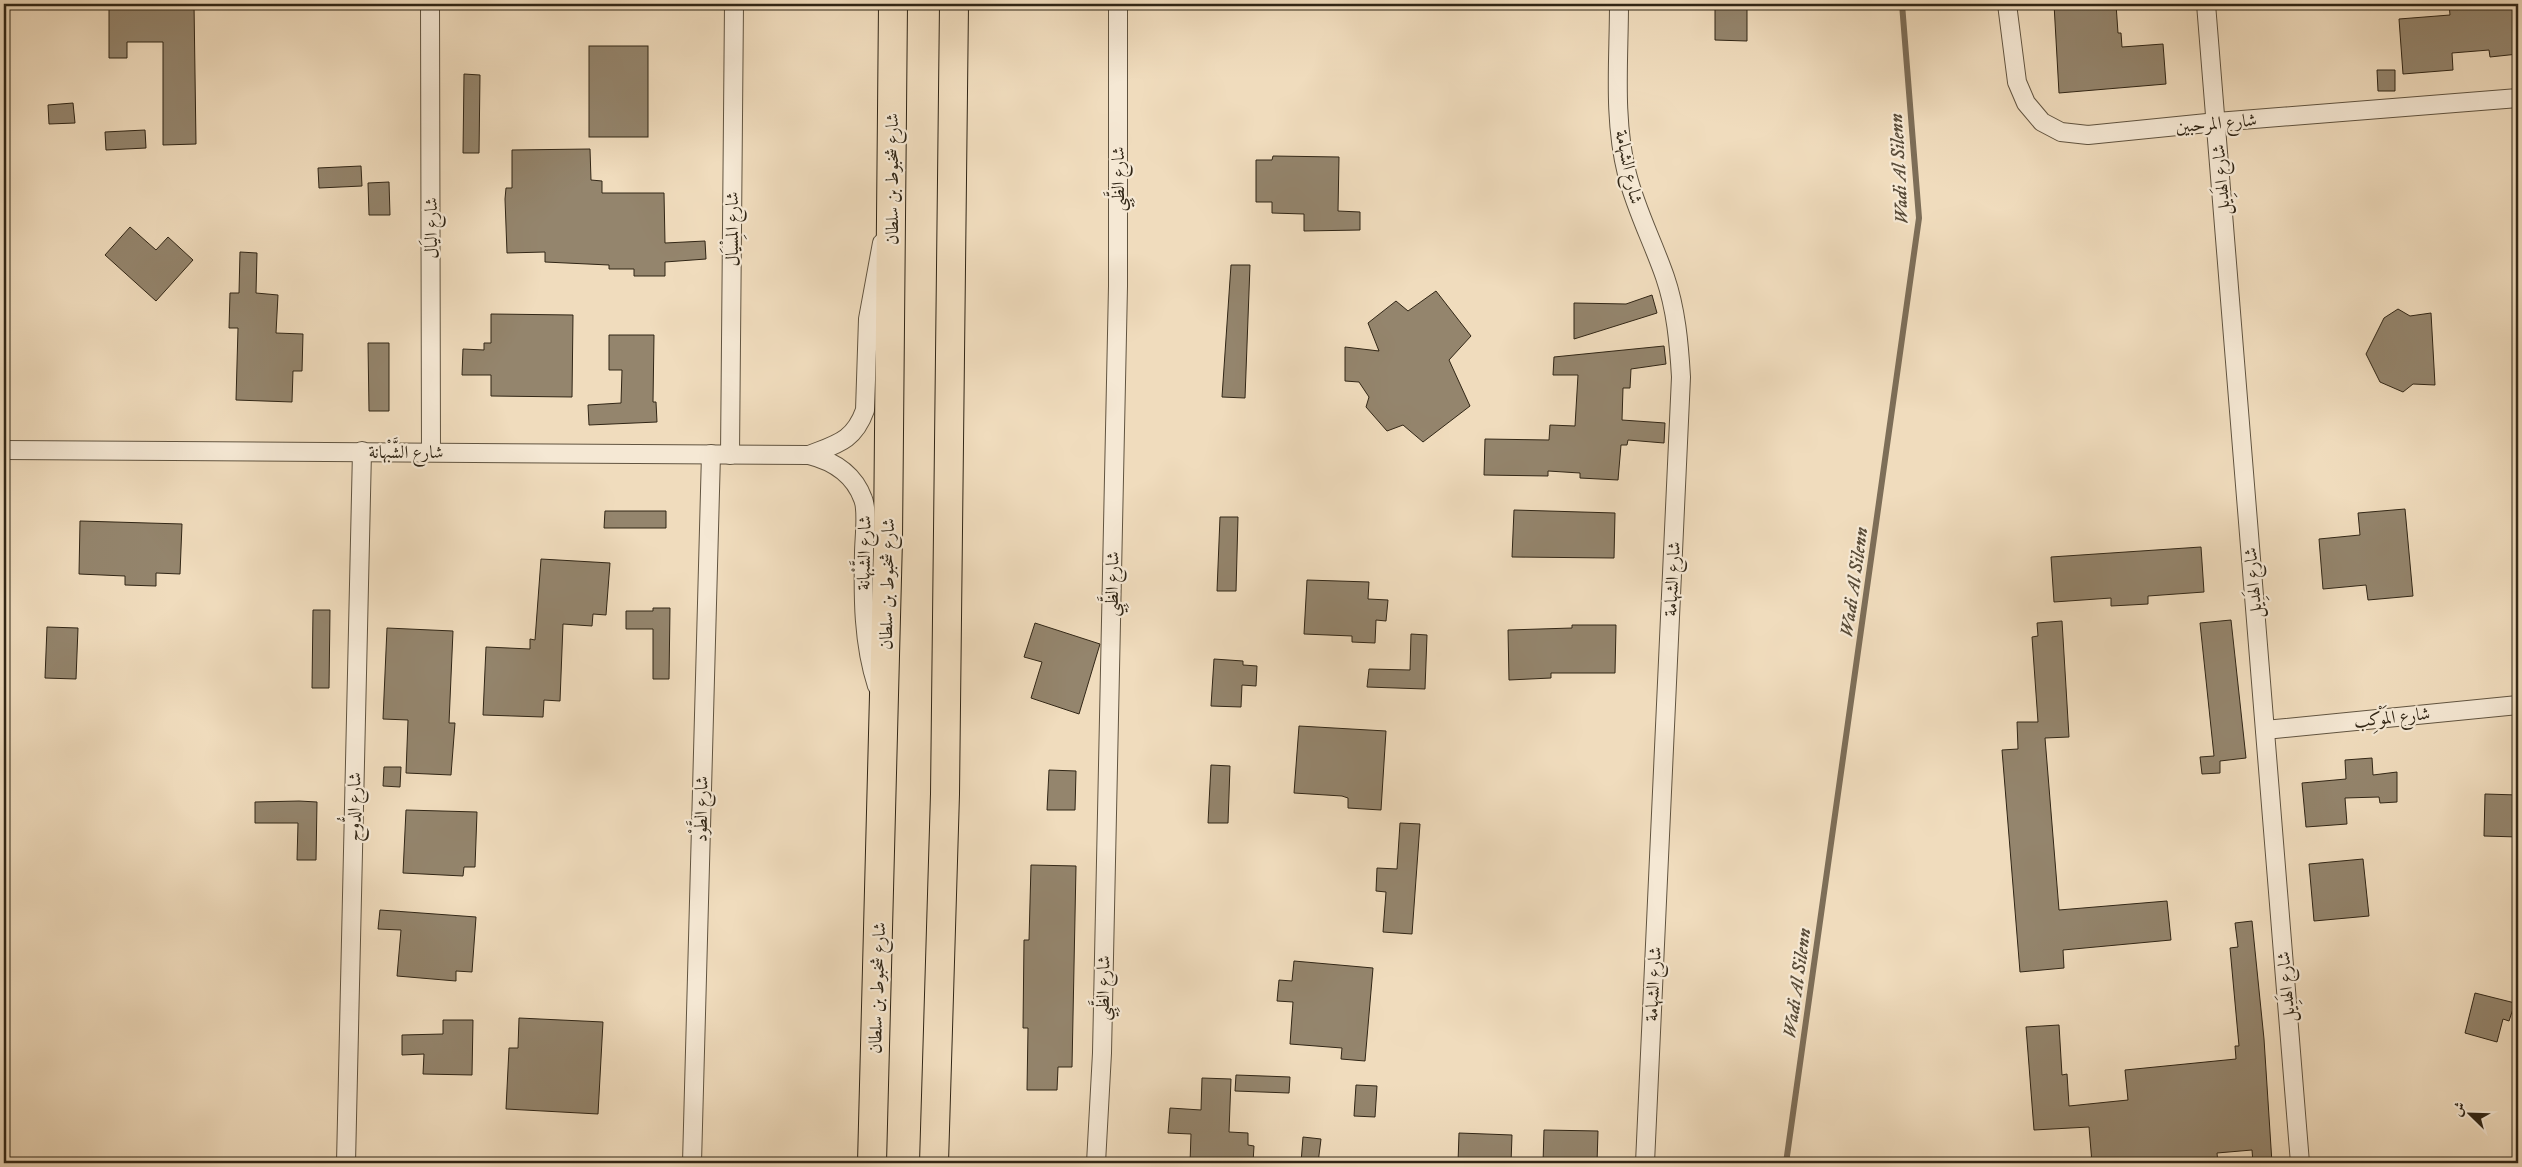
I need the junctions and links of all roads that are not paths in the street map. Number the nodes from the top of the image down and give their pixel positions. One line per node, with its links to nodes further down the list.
1 (430, 4): 14 (street, شارع اليَال)
2 (734, 4): 16 (street, شارع المِسْيَال)
3 (893, 4): 11 (main road, شارع شخبوط بن سلطان)
4 (954, 4): 24 (main road)
5 (1118, 4): 25 (street, شارع الظَّبِي)
6 (1619, 4): 26 (street, شارع الشهامة)
7 (2007, 4): 10 (street, شارع المرحبين)
8 (2206, 4): 10 (street, شارع الهَدِيل)
9 (2518, 98): 10 (street, شارع المرحبين)
10 (2217, 122): 20 (street, شارع الهَدِيل)
11 (892, 211): 17 (street, شارع الشَّبْهانة); 19 (main road, شارع شخبوط بن سلطان)
12 (4, 450): 13 (street, شارع الشَّبْهانة)
13 (362, 451): 14 (street, شارع الشَّبْهانة); 22 (street, شارع الدُّوح)
14 (431, 452): 15 (street, شارع الشَّبْهانة)
15 (711, 454): 16 (street, شارع الشَّبْهانة); 23 (street, شارع الطَّوْد)
16 (730, 455): 17 (street, شارع الشَّبْهانة)
17 (809, 455): 19 (street, شارع الشَّبْهانة)
18 (2518, 705): 20 (street, شارع المَوْكِب)
19 (884, 708): 21 (main road, شارع شخبوط بن سلطان)
20 (2265, 730): 27 (street, شارع الهَدِيل)
21 (870, 1157)
22 (346, 1163)
23 (692, 1163)
24 (934, 1163)
25 (1096, 1163)
26 (1645, 1163)
27 (2300, 1163)

